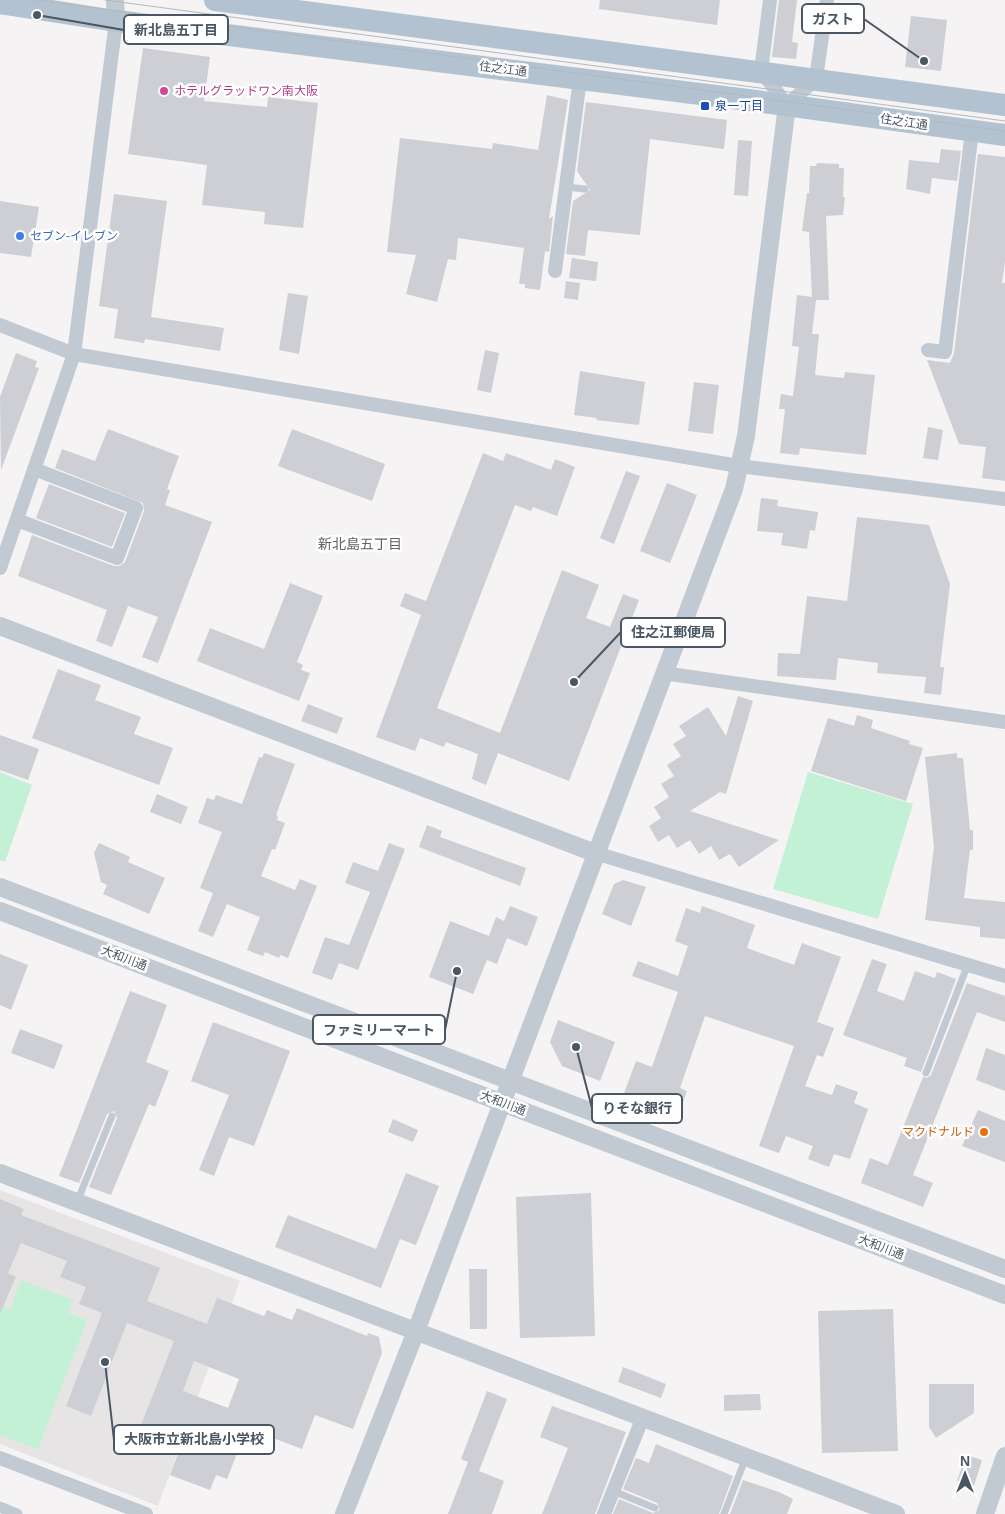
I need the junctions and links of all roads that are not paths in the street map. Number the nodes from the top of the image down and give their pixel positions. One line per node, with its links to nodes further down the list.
1 (216, 0): 6 (main road)
2 (770, 0): 6 (street)
3 (827, 0): 8 (street)
4 (0, 3): 5 (main road, 住之江通)
5 (115, 10): 7 (main road, 住之江通); 18 (street)
6 (761, 71): 8 (main road); 9 (street)
7 (580, 79): 9 (main road, 住之江通); 13 (street)
8 (816, 79): 9 (street); 10 (main road)
9 (787, 105): 11 (main road, 住之江通); 19 (street)
10 (1005, 105)
11 (972, 131): 12 (main road, 住之江通); 17 (street)
12 (1005, 135)
13 (566, 187): 14 (lane); 15 (street)
14 (585, 189)
15 (555, 271)
16 (0, 324): 18 (street)
17 (928, 350)
18 (74, 354): 19 (street); 20 (street)
19 (739, 466): 21 (street); 25 (street)
20 (34, 469): 22 (street); 22 (street)
21 (1005, 499)
22 (17, 520): 23 (street)
23 (0, 568)
24 (0, 626): 27 (street)
25 (663, 673): 26 (street); 27 (street)
26 (1005, 722)
27 (595, 853): 30 (street); 33 (street)
28 (0, 887): 33 (street, 大和川通)
29 (0, 911): 34 (street, 大和川通)
30 (968, 964): 31 (street); 32 (lane)
31 (1005, 976)
32 (926, 1073)
33 (509, 1081): 34 (street); 38 (street, 大和川通)
34 (502, 1102): 39 (street, 大和川通); 40 (street)
35 (112, 1116): 37 (lane)
36 (0, 1173): 37 (street)
37 (77, 1202): 40 (street)
38 (1005, 1270)
39 (1005, 1295)
40 (416, 1331): 41 (street); 50 (street)
41 (643, 1416): 42 (street); 45 (street)
42 (746, 1456): 52 (lane); 53 (street)
43 (1005, 1456): 54 (street)
44 (0, 1458): 49 (street)
45 (613, 1491): 47 (lane); 51 (street)
46 (0, 1507): 48 (street)
47 (655, 1508)
48 (17, 1514)
49 (146, 1514)
50 (344, 1514)
51 (604, 1514)
52 (724, 1514)
53 (896, 1514)
54 (986, 1514)

